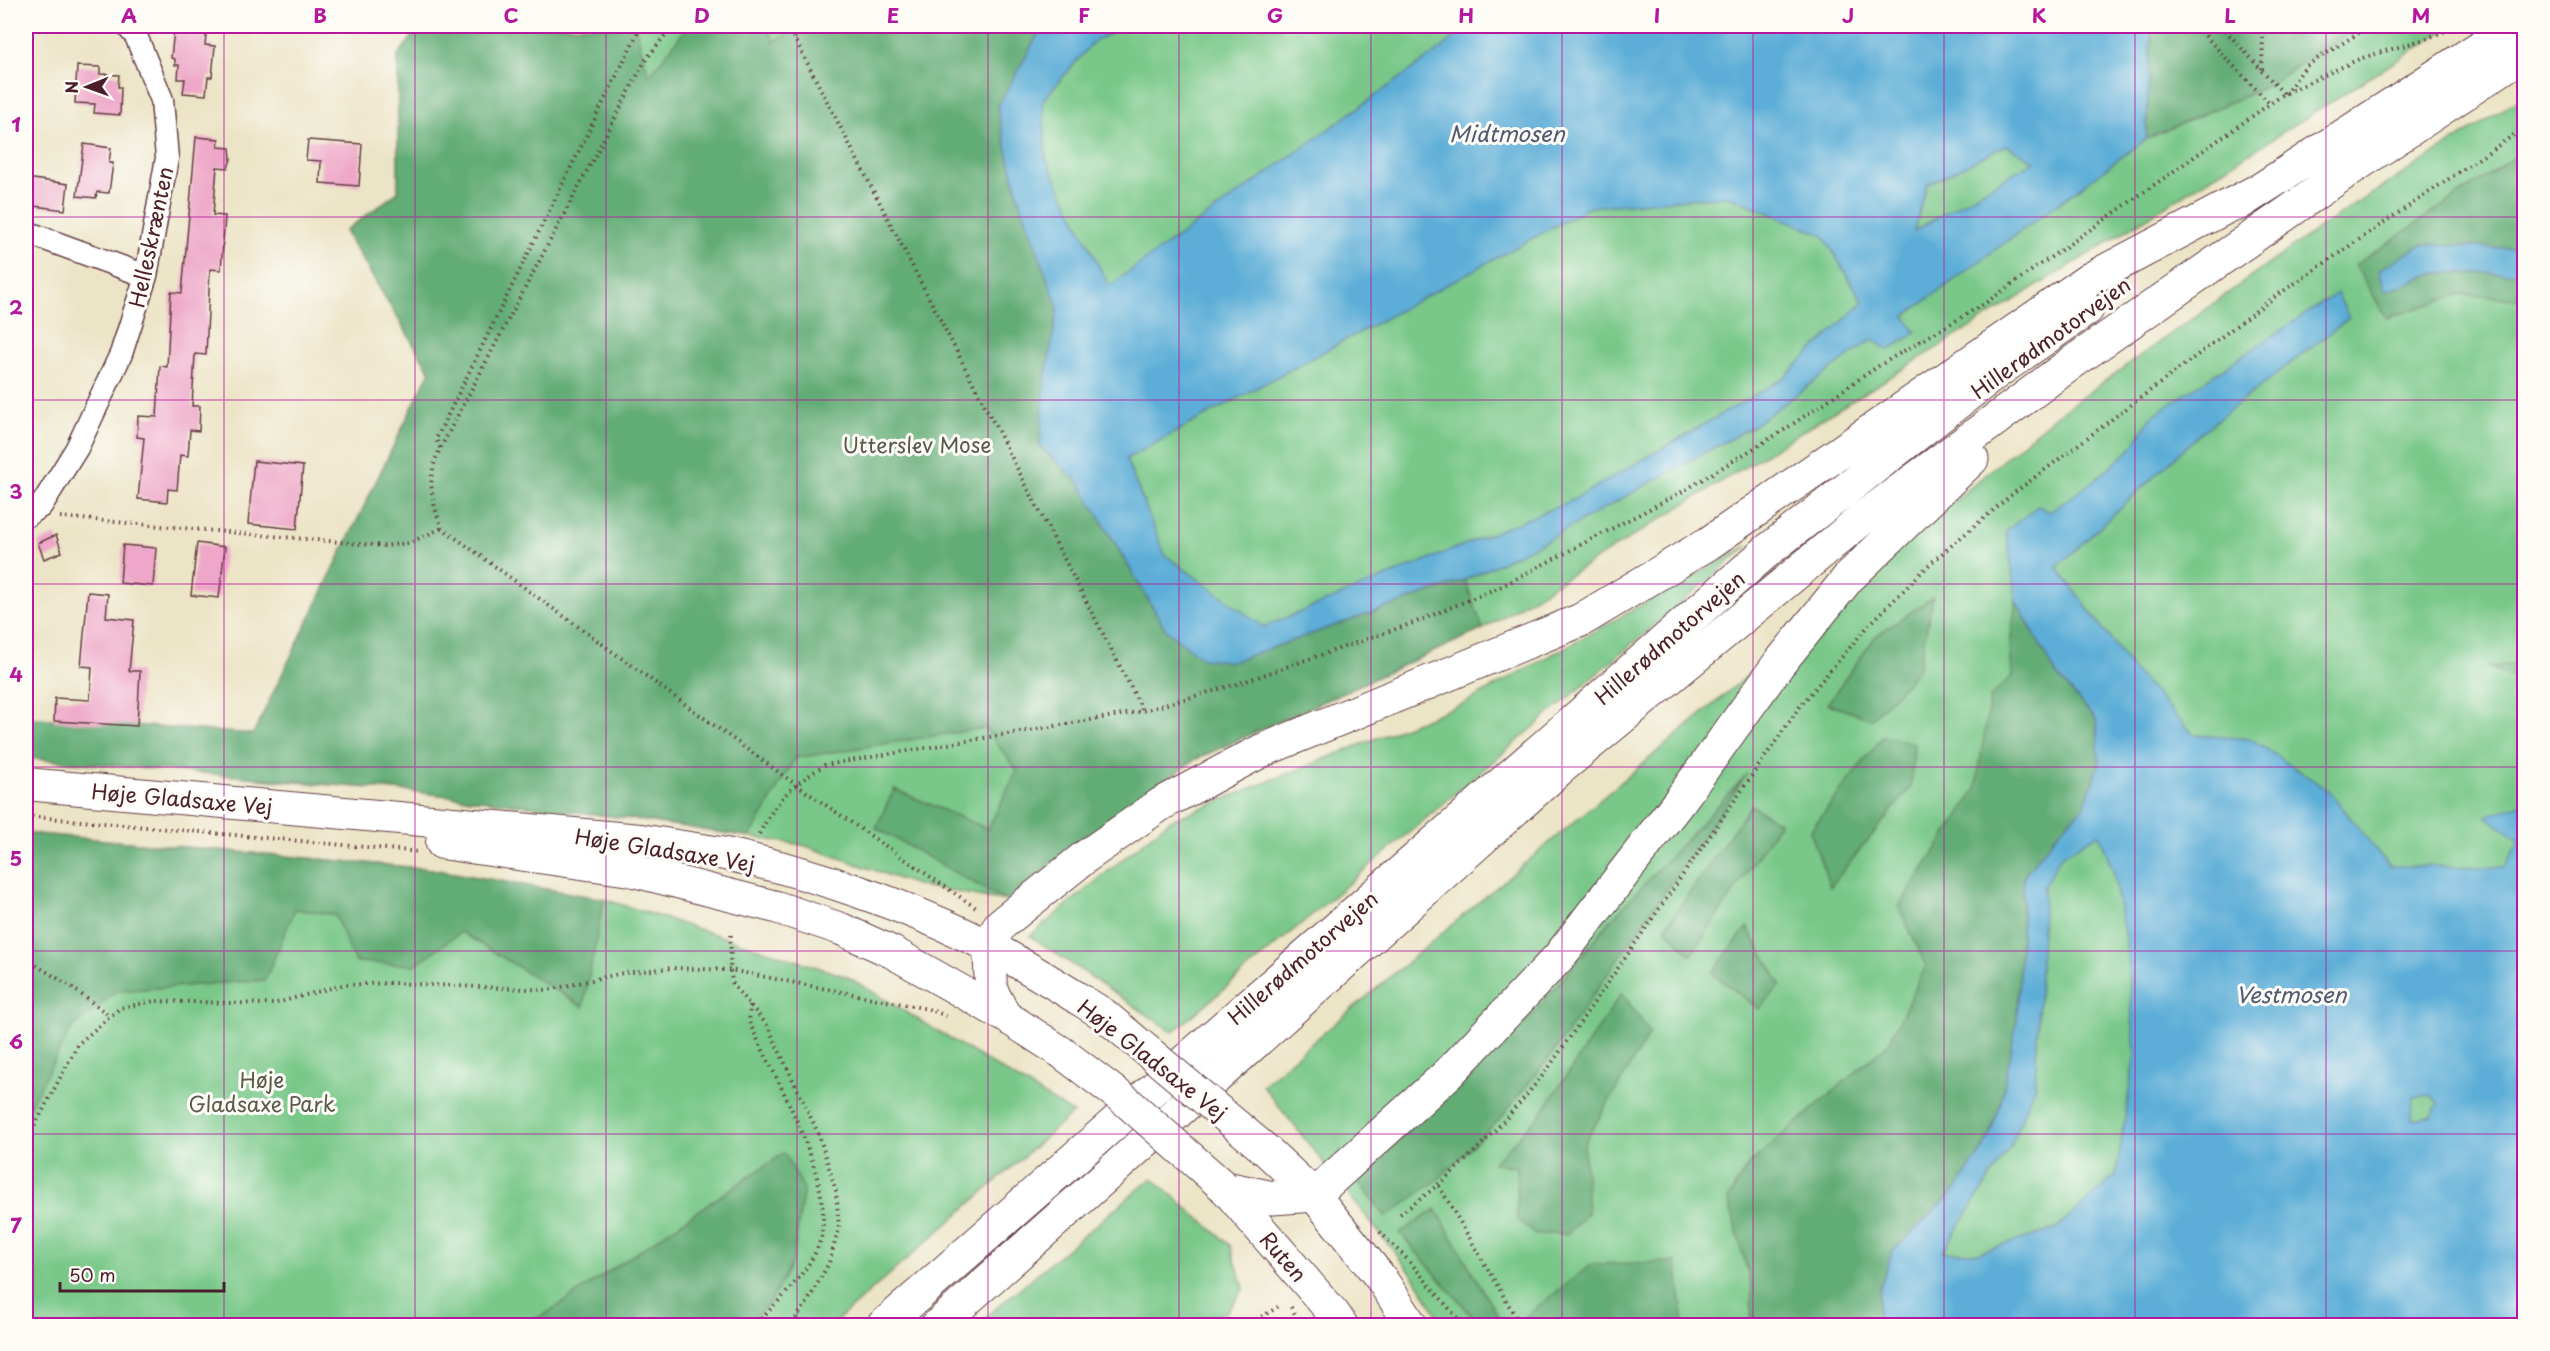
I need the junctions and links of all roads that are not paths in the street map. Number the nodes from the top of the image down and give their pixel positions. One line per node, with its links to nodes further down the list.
1 (128, 26): 6 (street, Helleskrænten)
2 (2513, 26): 4 (main road, Hillerødmotorvejen)
3 (2524, 54): 7 (main road, Hillerødmotorvejen)
4 (2255, 192): 11 (main road); 15 (main road, Hillerødmotorvejen)
5 (26, 232): 6 (street)
6 (146, 276): 8 (street, Helleskrænten)
7 (2073, 362): 14 (main road); 16 (main road, Hillerødmotorvejen)
8 (33, 511)
9 (26, 784): 11 (street, Høje Gladsaxe Vej)
10 (26, 804): 12 (street, Høje Gladsaxe Vej)
11 (995, 935): 12 (street); 14 (street, Høje Gladsaxe Vej, bridge)
12 (1005, 1016): 13 (street, Høje Gladsaxe Vej, bridge)
13 (1225, 1188): 14 (main road); 17 (street, Ruten)
14 (1314, 1195): 18 (street)
15 (883, 1326)
16 (937, 1326)
17 (1342, 1326)
18 (1412, 1326)

